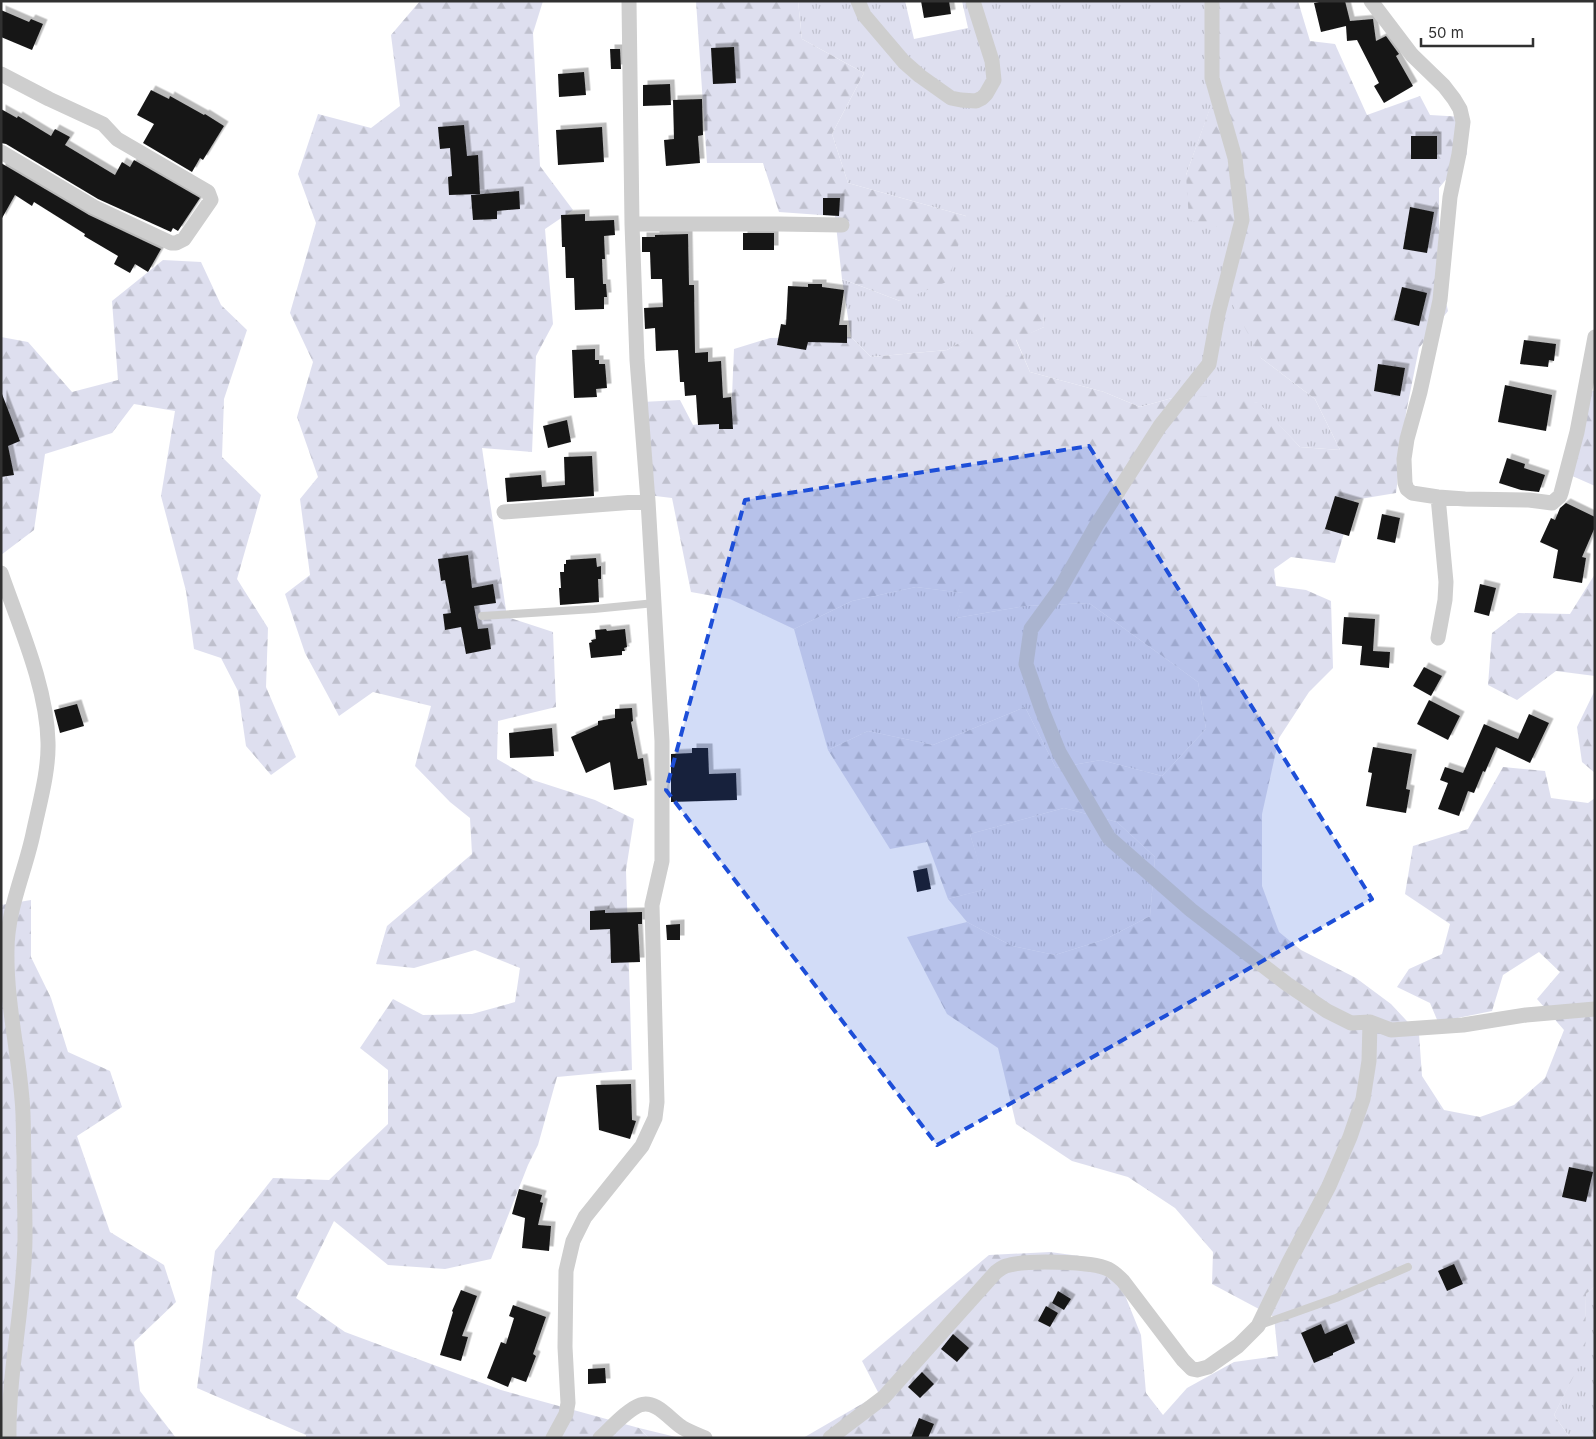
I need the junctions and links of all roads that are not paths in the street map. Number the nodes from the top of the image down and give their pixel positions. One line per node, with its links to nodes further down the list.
1 (629, 1): 8 (street)
2 (858, 1): 3 (street)
3 (973, 1)
4 (1212, 1): 19 (street)
5 (1371, 1): 11 (street)
6 (1, 74): 7 (street)
7 (1, 152)
8 (632, 224): 9 (street); 12 (street)
9 (842, 225)
10 (1595, 337): 11 (street)
11 (1438, 497): 17 (street)
12 (648, 501): 13 (street); 15 (street)
13 (504, 512)
14 (1, 573): 22 (street)
15 (655, 603): 16 (lane); 23 (street)
16 (482, 616)
17 (1438, 638)
18 (1595, 1009): 19 (street)
19 (1370, 1022): 21 (street)
20 (1408, 1267): 21 (lane)
21 (1258, 1326): 26 (street)
22 (8, 1438)
23 (553, 1438)
24 (600, 1438): 25 (street)
25 (705, 1438)
26 (830, 1438)

